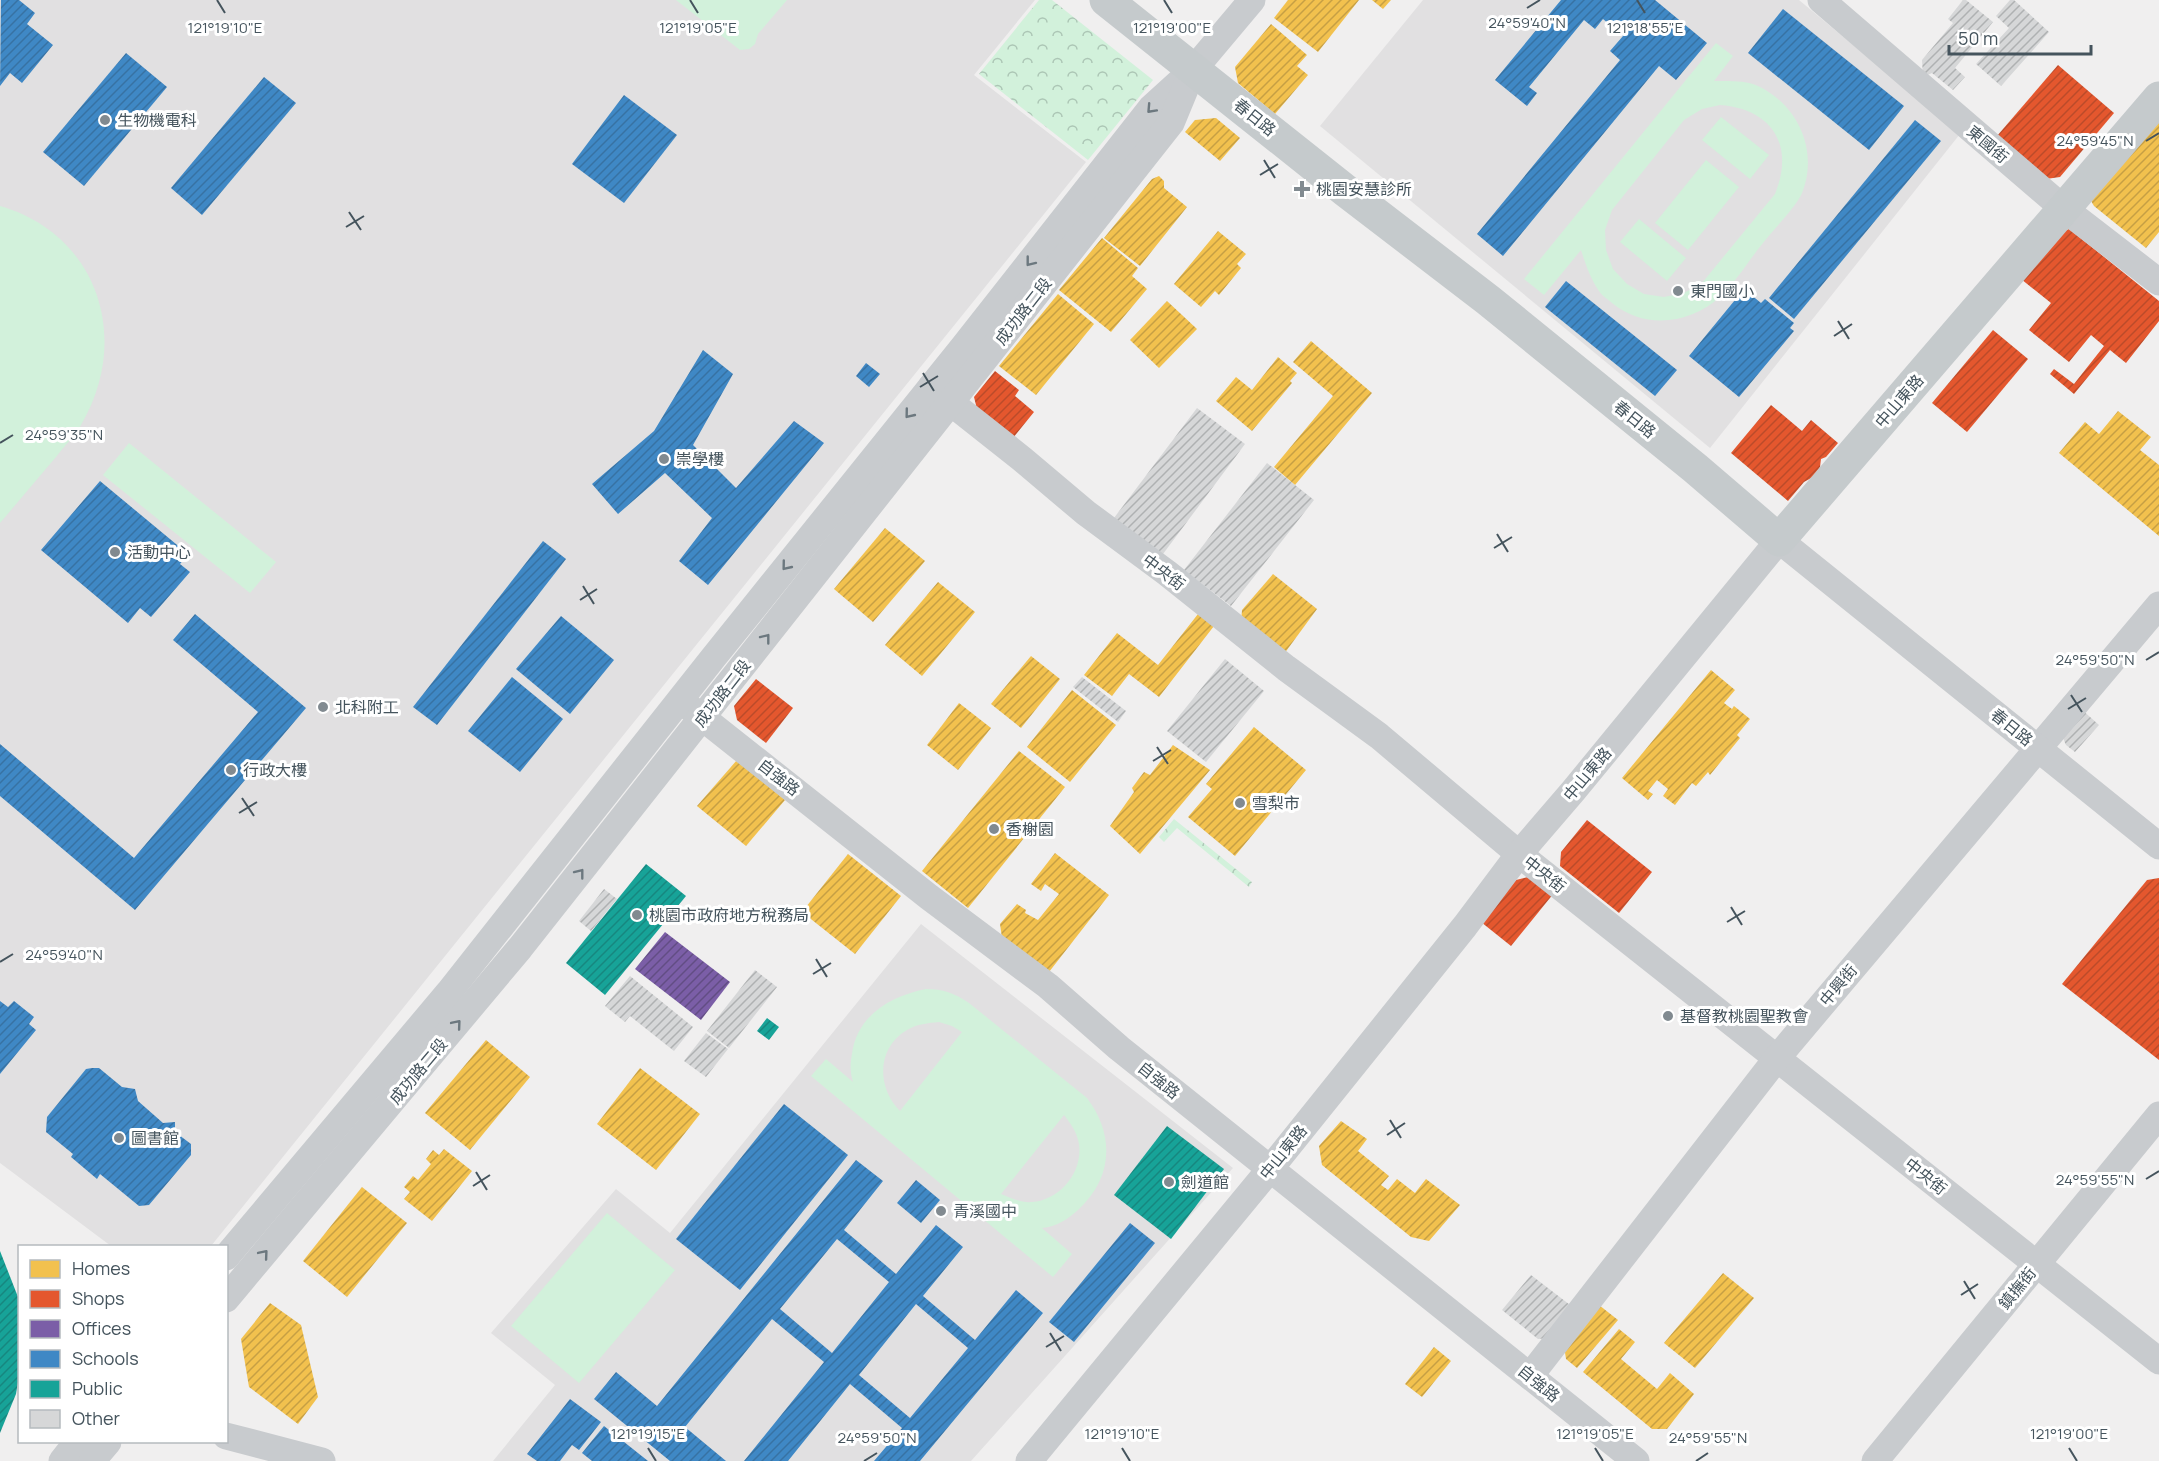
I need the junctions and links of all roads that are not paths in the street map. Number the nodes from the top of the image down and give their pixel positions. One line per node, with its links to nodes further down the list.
1 (1106, 0): 4 (main road, 春日路)
2 (1252, 0): 4 (street, 成功路二段)
3 (1821, 0): 6 (street, 東國街)
4 (1194, 69): 8 (street, 成功路二段); 9 (main road, 春日路)
5 (2159, 98): 6 (main road, 中山東路)
6 (2063, 208): 7 (street, 東國街); 9 (main road, 中山東路)
7 (2159, 282)
8 (941, 394): 11 (street, 成功路二段, one-way to 11); 12 (street, 成功路二段, one-way to 8); 17 (street, 中央街)
9 (1779, 540): 13 (street, 春日路); 17 (street, 中山東路)
10 (2159, 605): 13 (street, 中興街)
11 (680, 700): 12 (street, 自強路); 14 (street, 成功路二段)
12 (703, 717): 15 (street, 成功路二段); 22 (street, 自強路)
13 (2038, 748): 16 (street, 春日路); 20 (street, 中興街)
14 (589, 815): 15 (street); 18 (street, 成功路二段)
15 (612, 833): 19 (street, 成功路二段, one-way to 15)
16 (2159, 846)
17 (1519, 854): 20 (street, 中央街); 22 (street, 中山東路)
18 (519, 904): 19 (street); 23 (street, 成功路二段)
19 (542, 921): 25 (street, 成功路二段, one-way to 19)
20 (1777, 1058): 24 (street, 中央街); 27 (street, 中興街)
21 (2159, 1115): 24 (street, 鎮撫街)
22 (1270, 1169): 27 (street, 自強路); 32 (street, 中山東路)
23 (228, 1255)
24 (2037, 1264): 26 (street, 中央街); 34 (street, 鎮撫街)
25 (228, 1297)
26 (2159, 1361)
27 (1530, 1376): 33 (street, 自強路)
28 (228, 1437): 31 (street)
29 (93, 1448): 30 (street)
30 (62, 1461)
31 (322, 1461)
32 (1029, 1461)
33 (1636, 1461)
34 (1875, 1461)

